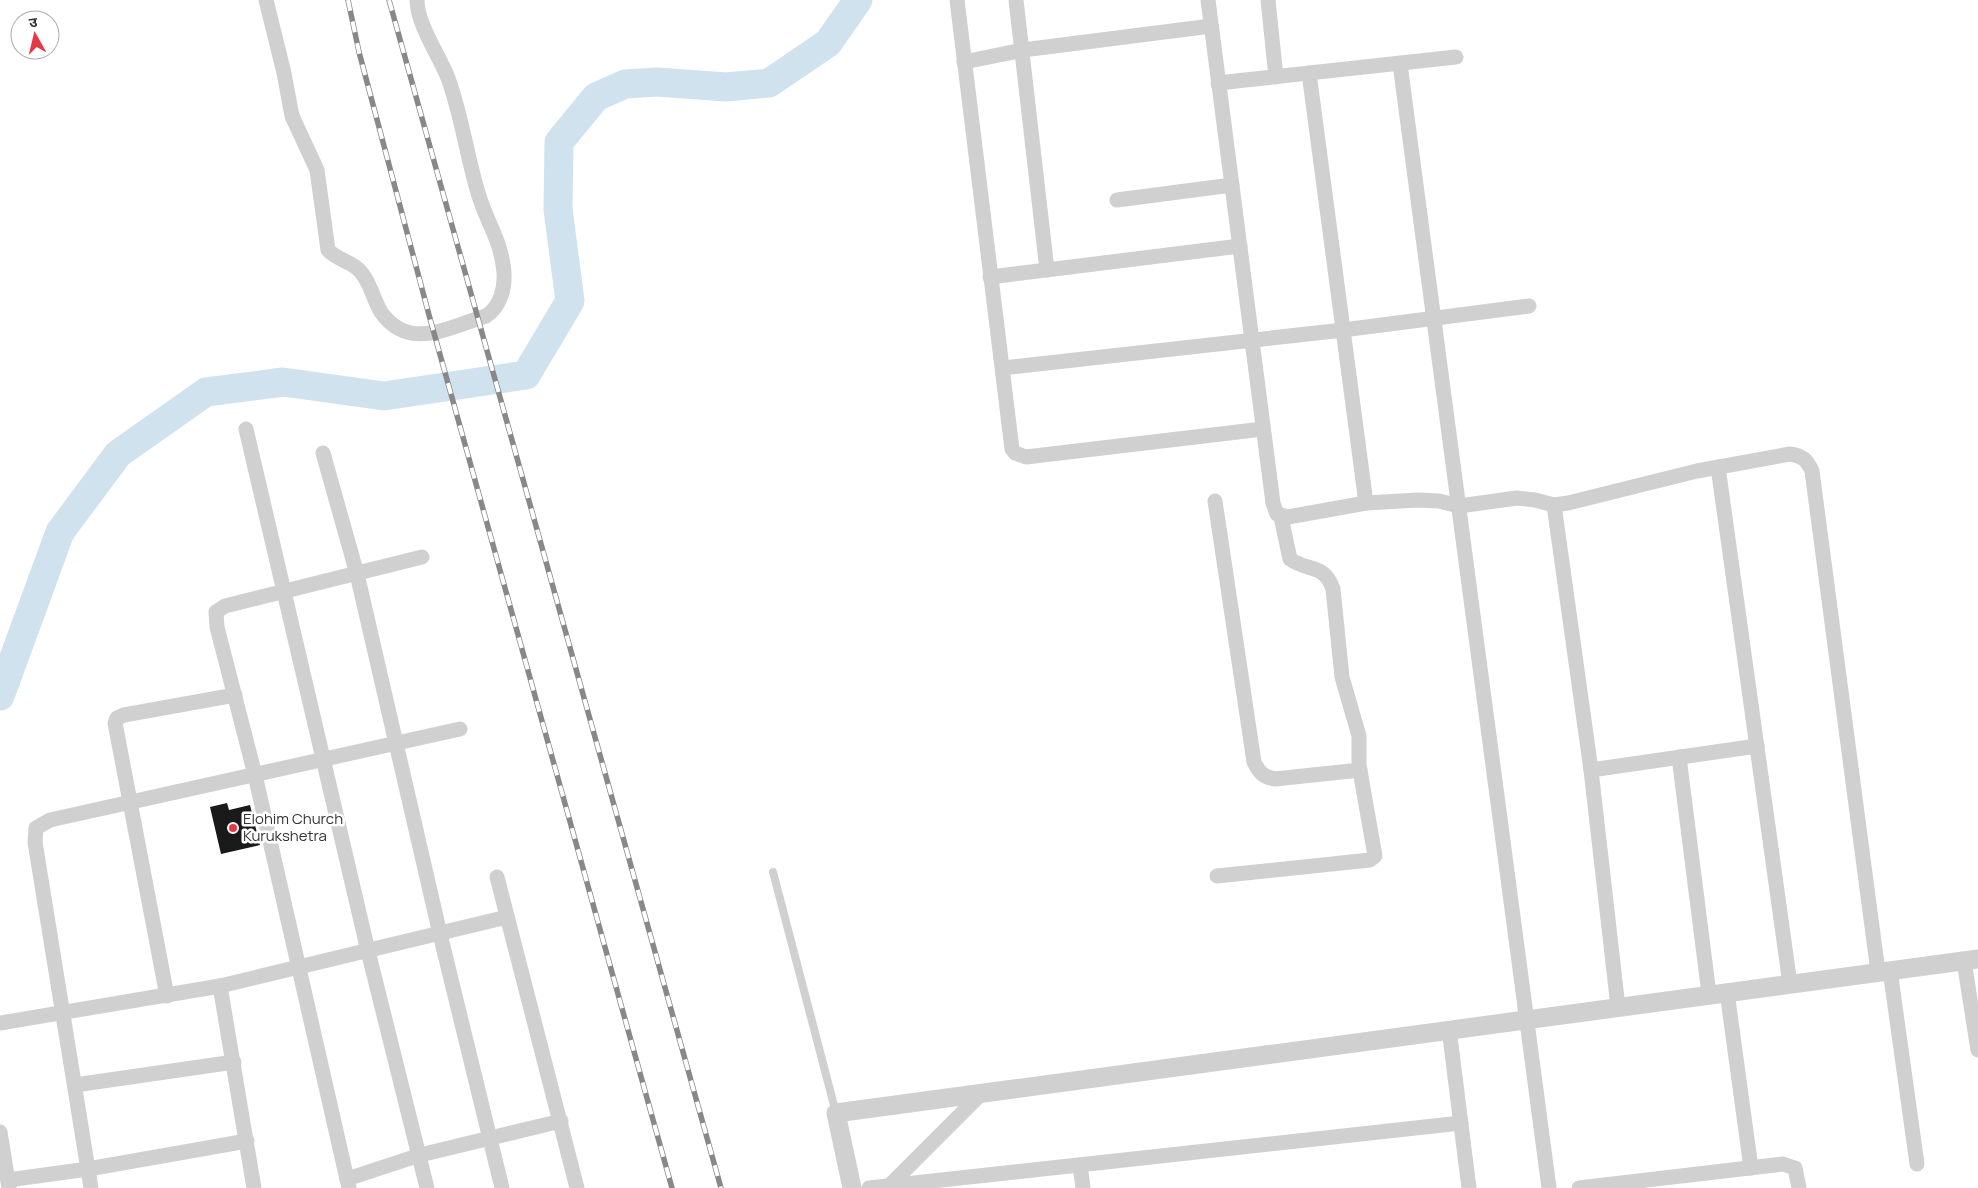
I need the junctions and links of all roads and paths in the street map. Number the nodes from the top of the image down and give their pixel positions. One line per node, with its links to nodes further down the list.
1 (266, 0): 2 (street)
2 (417, 0)
3 (957, 0): 10 (street)
4 (1016, 0): 8 (street)
5 (1208, 0): 7 (street)
6 (1268, 0): 13 (street)
7 (1211, 26): 8 (street); 14 (street)
8 (1023, 50): 10 (street); 18 (street)
9 (1456, 57): 11 (street)
10 (964, 62): 19 (street)
11 (1400, 64): 12 (street); 21 (street)
12 (1309, 73): 13 (street); 22 (street)
13 (1276, 77): 14 (street)
14 (1218, 84): 15 (street)
15 (1232, 185): 16 (street); 17 (street)
16 (1117, 200)
17 (1240, 246): 18 (street); 23 (street)
18 (1047, 270): 19 (street)
19 (990, 277): 24 (street)
20 (1529, 306): 21 (street)
21 (1433, 319): 22 (street); 32 (street)
22 (1343, 330): 23 (street); 30 (street)
23 (1251, 341): 24 (street); 26 (street)
24 (1003, 368): 26 (street)
25 (246, 429): 36 (street)
26 (1263, 429): 33 (street)
27 (323, 453): 35 (street)
28 (1718, 467): 31 (street); 40 (street); 55 (street)
29 (1216, 501): 43 (street)
30 (1366, 503): 32 (street); 33 (street)
31 (1554, 505): 32 (street); 44 (street)
32 (1459, 506): 62 (street)
33 (1281, 517): 43 (street)
34 (422, 557): 35 (street)
35 (357, 574): 36 (street); 39 (street)
36 (286, 591): 37 (street); 42 (street)
37 (235, 695): 45 (street); 46 (street)
38 (460, 730): 39 (street)
39 (396, 744): 42 (street); 51 (street)
40 (1757, 746): 41 (street); 56 (street)
41 (1680, 757): 44 (street); 58 (street)
42 (324, 760): 45 (street); 52 (street)
43 (1360, 770): 48 (street)
44 (1591, 770): 60 (street)
45 (255, 775): 46 (street); 54 (street)
46 (132, 802): 59 (street); 61 (street)
47 (773, 872): 69 (lane)
48 (1217, 876)
49 (497, 877): 50 (street)
50 (507, 917): 51 (street); 70 (street)
51 (440, 934): 52 (street); 73 (street)
52 (368, 951): 54 (street); 75 (street)
53 (1971, 960): 55 (street); 65 (street)
54 (298, 967): 57 (street); 82 (street)
55 (1884, 971): 56 (street); 76 (street)
56 (1790, 984): 58 (street)
57 (220, 986): 59 (street); 66 (street)
58 (1718, 993): 60 (street); 78 (street)
59 (167, 996): 61 (street)
60 (1618, 1007): 62 (street)
61 (63, 1012): 63 (street); 67 (street)
62 (1525, 1019): 64 (street); 93 (street)
63 (0, 1023)
64 (1449, 1029): 68 (street); 71 (street)
65 (1978, 1050)
66 (234, 1062): 67 (street); 74 (street)
67 (75, 1084): 79 (street)
68 (983, 1092): 69 (street); 83 (street)
69 (836, 1113): 89 (street)
70 (561, 1121): 73 (street); 88 (street)
71 (1461, 1122): 77 (street); 92 (street)
72 (0, 1132): 81 (street)
73 (491, 1138): 75 (street); 87 (street)
74 (247, 1141): 79 (street); 85 (street)
75 (420, 1155): 82 (street); 86 (street)
76 (1917, 1164)
77 (1080, 1165): 83 (street); 91 (street)
78 (1751, 1168): 80 (street); 95 (street)
79 (88, 1169): 81 (street); 84 (street)
80 (1674, 1182): 94 (street)
81 (8, 1184)
82 (348, 1184)
83 (889, 1186): 90 (street)
84 (91, 1188)
85 (254, 1188)
86 (427, 1188)
87 (502, 1188)
88 (577, 1188)
89 (852, 1188)
90 (869, 1188)
91 (1083, 1188)
92 (1469, 1188)
93 (1548, 1188)
94 (1585, 1188)
95 (1799, 1188)

